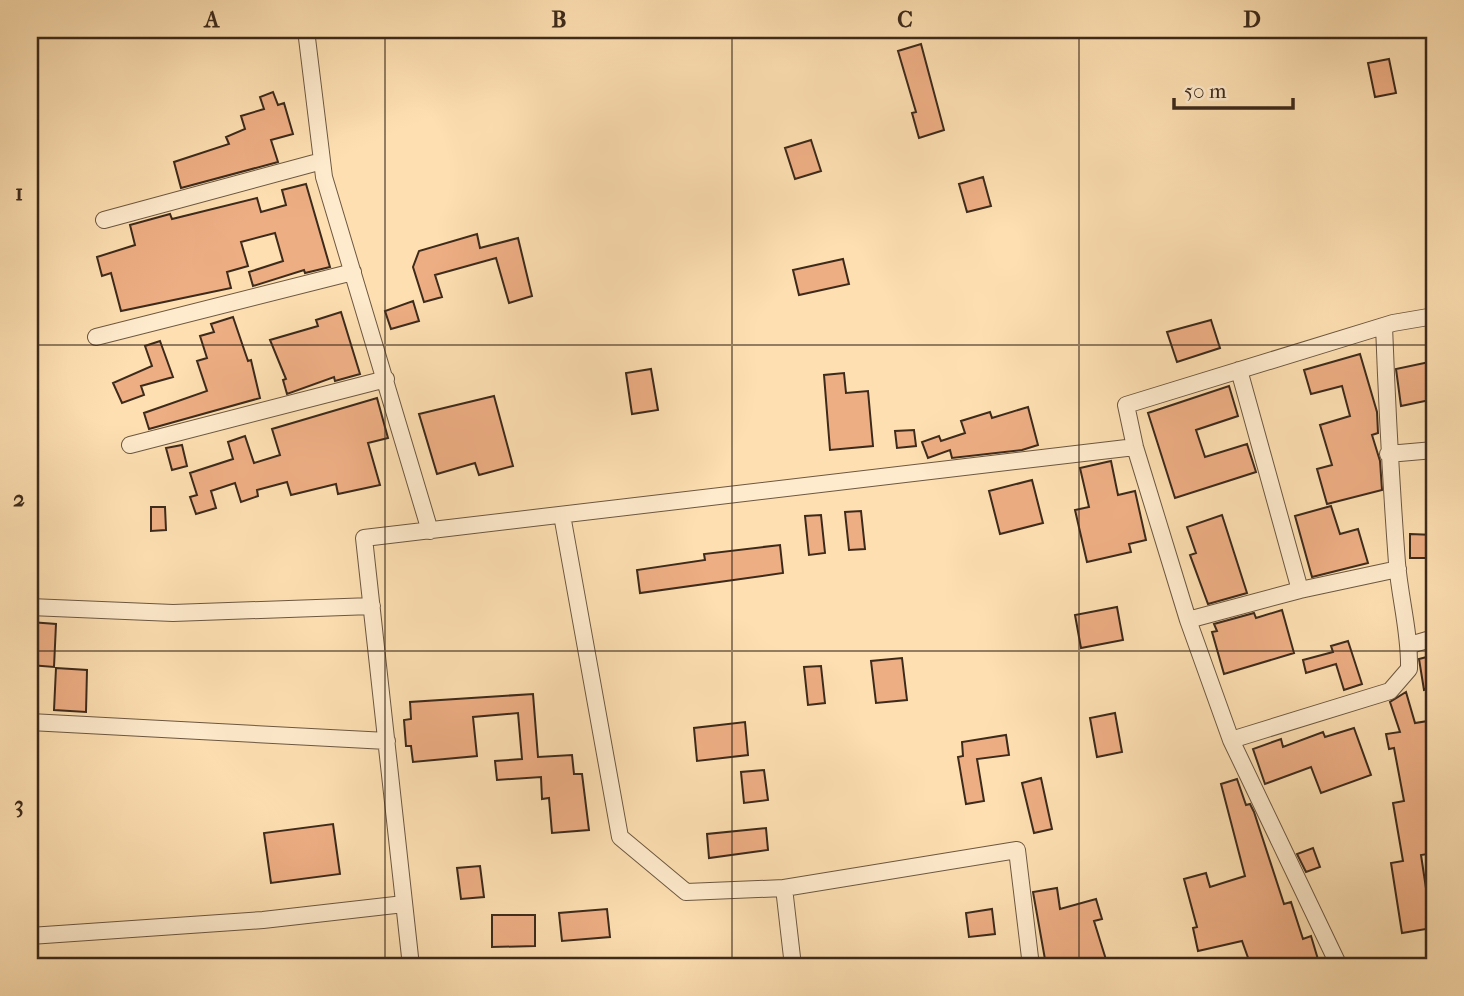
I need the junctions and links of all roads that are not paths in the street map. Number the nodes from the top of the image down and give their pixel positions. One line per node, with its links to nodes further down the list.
1 (306, 30): 2 (street)
2 (322, 161): 3 (street); 4 (street)
3 (104, 220)
4 (353, 272): 7 (street); 9 (street)
5 (1434, 316): 6 (street)
6 (1384, 326): 8 (street); 13 (street)
7 (96, 337)
8 (1239, 370): 11 (street); 17 (street)
9 (386, 379): 10 (street); 15 (street)
10 (130, 445)
11 (1135, 447): 14 (street); 20 (street)
12 (1434, 450): 13 (street)
13 (1388, 454): 16 (street)
14 (562, 515): 15 (street); 26 (street)
15 (430, 531): 18 (street)
16 (1398, 569): 17 (street); 22 (street)
17 (1300, 590): 20 (street)
18 (372, 606): 19 (street); 25 (street)
19 (30, 607)
20 (1188, 620): 24 (street)
21 (1434, 638): 22 (street)
22 (1410, 645): 24 (street)
23 (30, 722): 25 (street)
24 (1231, 740): 32 (street)
25 (387, 741): 27 (street)
26 (784, 888): 30 (street); 31 (street)
27 (404, 904): 28 (street); 29 (street)
28 (30, 936)
29 (411, 966)
30 (793, 966)
31 (1031, 966)
32 (1339, 966)

